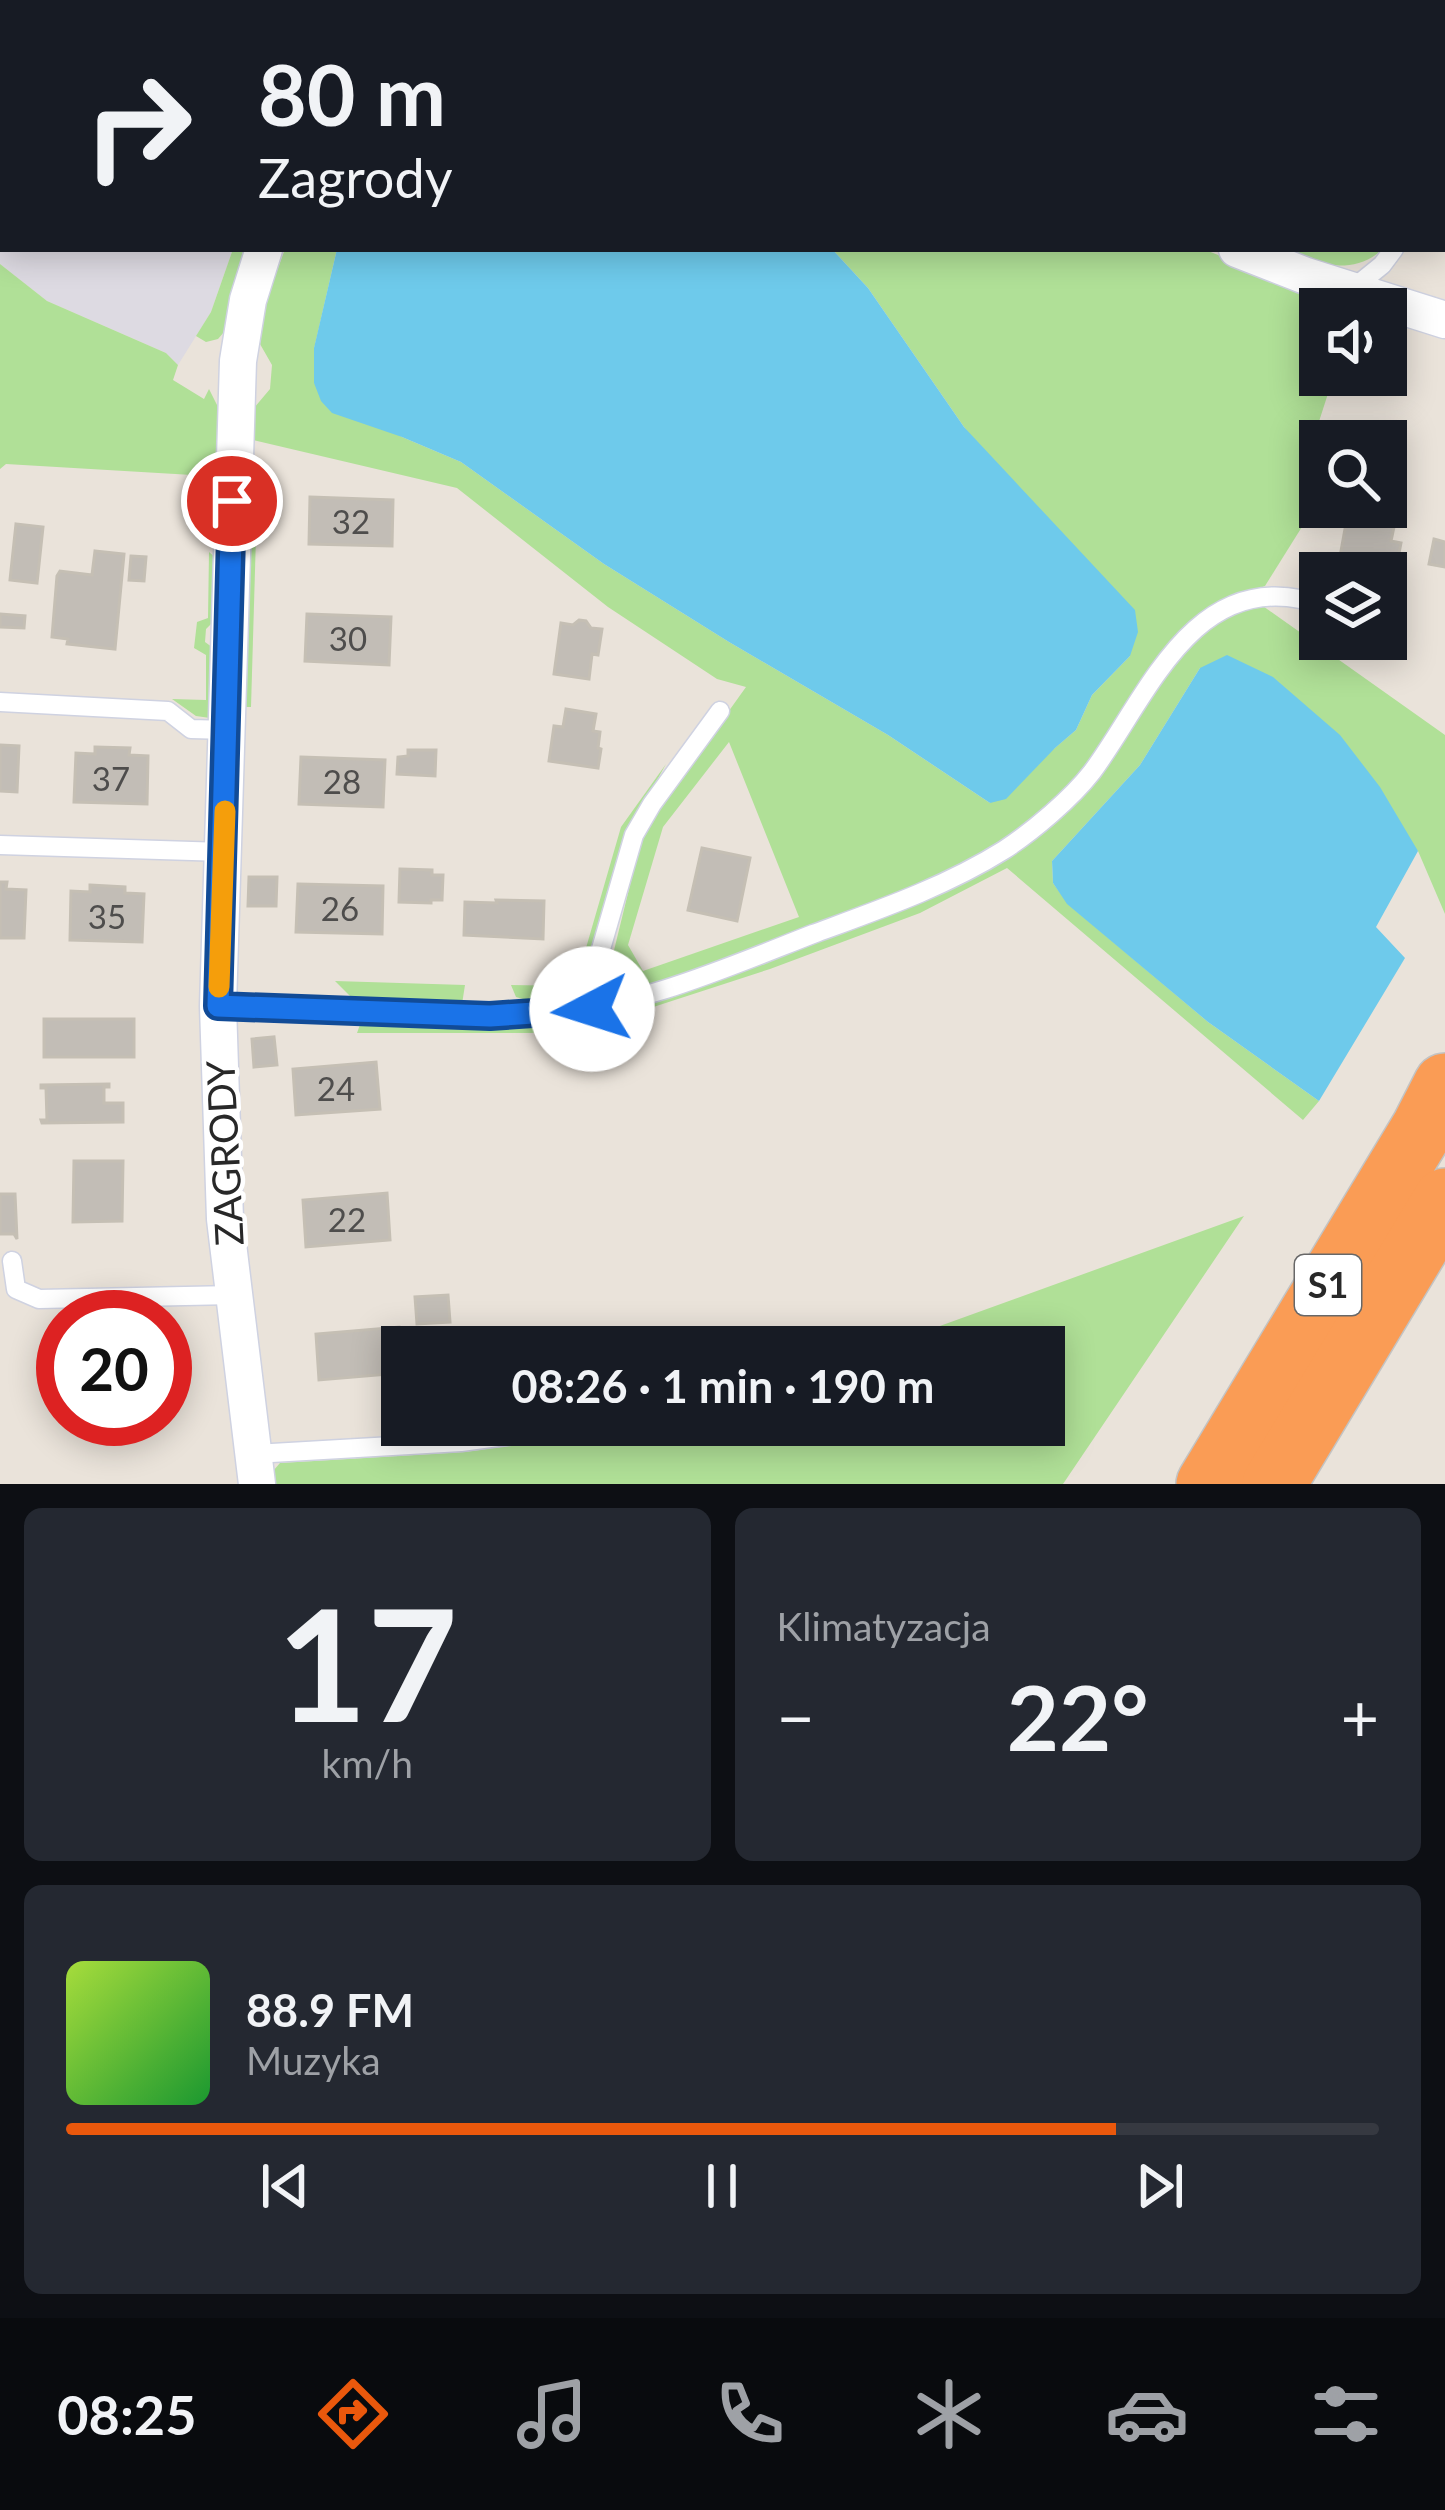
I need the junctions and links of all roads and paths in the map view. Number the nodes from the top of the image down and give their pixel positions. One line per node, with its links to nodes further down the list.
1 (263, 252): 11 (street, ZAGRODY)
2 (1245, 252): 4 (street)
3 (1392, 252): 5 (lane)
4 (1343, 288)
5 (1355, 288)
6 (1407, 308): 7 (street)
7 (1445, 320)
8 (1299, 599): 15 (lane)
9 (0, 702): 11 (lane)
10 (719, 711): 15 (lane)
11 (228, 730): 13 (street, ZAGRODY)
12 (0, 845): 13 (lane)
13 (224, 852): 14 (street, ZAGRODY)
14 (218, 1006): 15 (lane); 19 (street, ZAGRODY)
15 (592, 1009)
16 (1445, 1085): 22 (highway, S1)
17 (1445, 1200): 23 (highway, S1)
18 (12, 1261): 19 (lane)
19 (234, 1295): 21 (street, ZAGRODY)
20 (430, 1446): 21 (lane)
21 (255, 1469)
22 (1208, 1484)
23 (1274, 1484)

